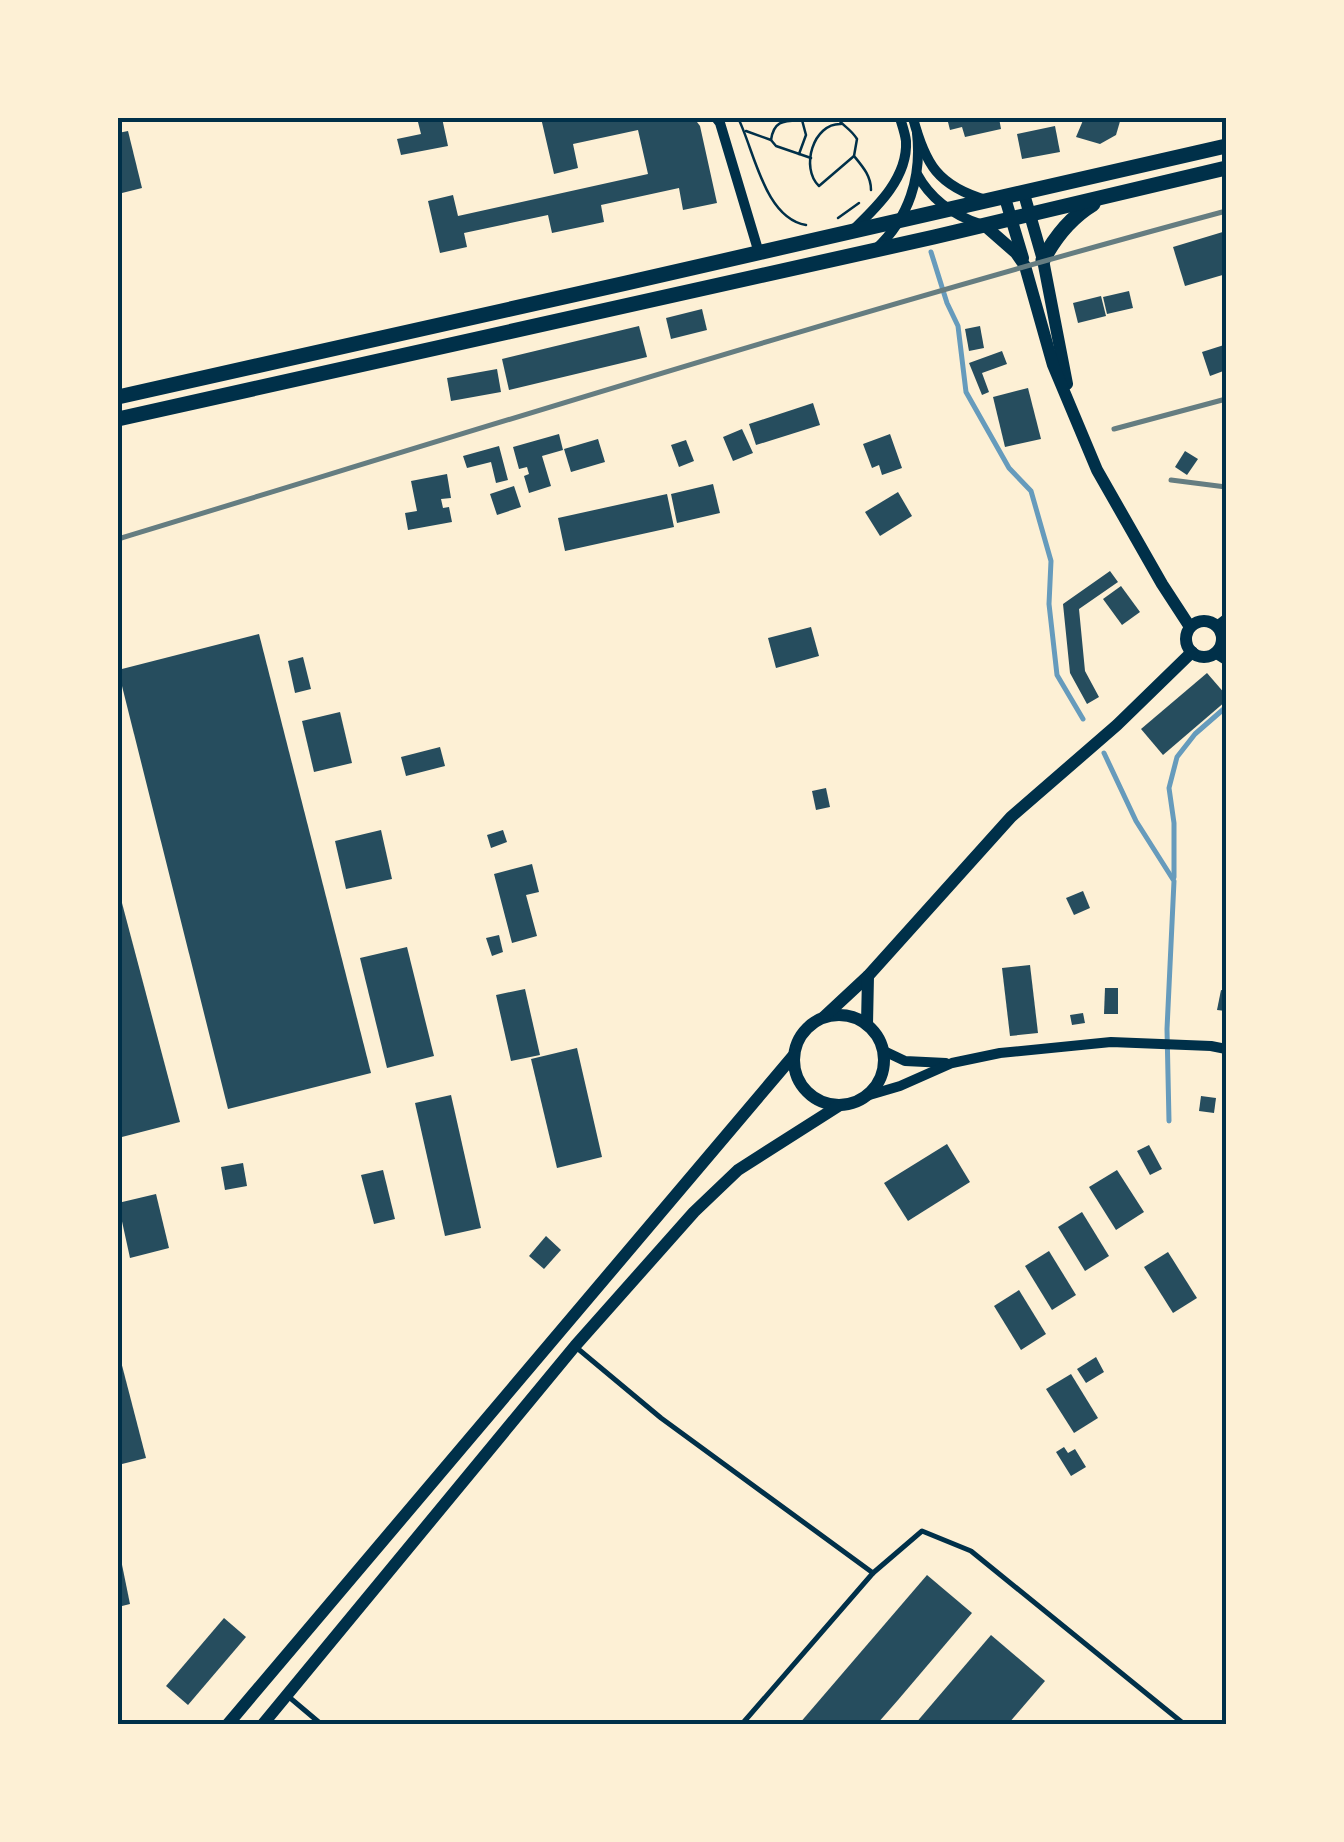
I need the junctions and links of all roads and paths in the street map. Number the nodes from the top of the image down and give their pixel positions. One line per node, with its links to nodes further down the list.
1 (716, 118): 32 (street)
2 (738, 118): 8 (path)
3 (837, 118): 7 (path)
4 (900, 118): 11 (street)
5 (913, 118): 9 (street)
6 (792, 119): 10 (path); 13 (path)
7 (841, 124): 14 (path); 15 (path)
8 (744, 131): 10 (path); 28 (path)
9 (917, 133): 17 (street); 20 (street)
10 (770, 140): 13 (path)
11 (906, 140): 17 (street); 30 (street)
12 (1226, 146): 18 (main road)
13 (798, 154): 15 (path)
14 (854, 156): 15 (path); 19 (path)
15 (810, 158)
16 (1226, 168): 21 (main road)
17 (916, 173): 23 (street); 27 (street)
18 (1024, 194): 20 (main road); 24 (street)
19 (868, 196)
20 (999, 200): 23 (main road); 26 (street)
21 (1097, 200): 24 (main road); 33 (main road)
22 (862, 201): 25 (path)
23 (947, 209): 27 (main road); 29 (street)
24 (1030, 214): 26 (main road); 33 (street)
25 (840, 218)
26 (1012, 218): 29 (main road); 34 (street)
27 (900, 220): 30 (main road); 31 (street)
28 (810, 225)
29 (984, 225): 31 (main road); 34 (street)
30 (851, 232): 32 (main road)
31 (875, 249): 37 (main road)
32 (758, 254): 35 (main road)
33 (1042, 260): 36 (street)
34 (1025, 266): 36 (street)
35 (118, 397)
36 (1070, 401): 39 (street)
37 (118, 420)
38 (1222, 623): 39 (street); 41 (street)
39 (1190, 628): 40 (street)
40 (1192, 652): 41 (street); 42 (street)
41 (1221, 656)
42 (868, 976): 43 (street); 44 (street)
43 (824, 1017): 44 (street); 47 (street)
44 (867, 1024): 46 (street)
45 (1226, 1049): 48 (street)
46 (884, 1052): 48 (street); 49 (street)
47 (794, 1055): 50 (street); 54 (street)
48 (952, 1063): 49 (street)
49 (866, 1096): 50 (street)
50 (840, 1105): 51 (street)
51 (575, 1346): 52 (lane); 53 (street)
52 (873, 1573): 57 (lane); 58 (lane)
53 (287, 1695): 55 (street); 56 (lane)
54 (228, 1724)
55 (263, 1724)
56 (321, 1724)
57 (742, 1724)
58 (1184, 1724)

